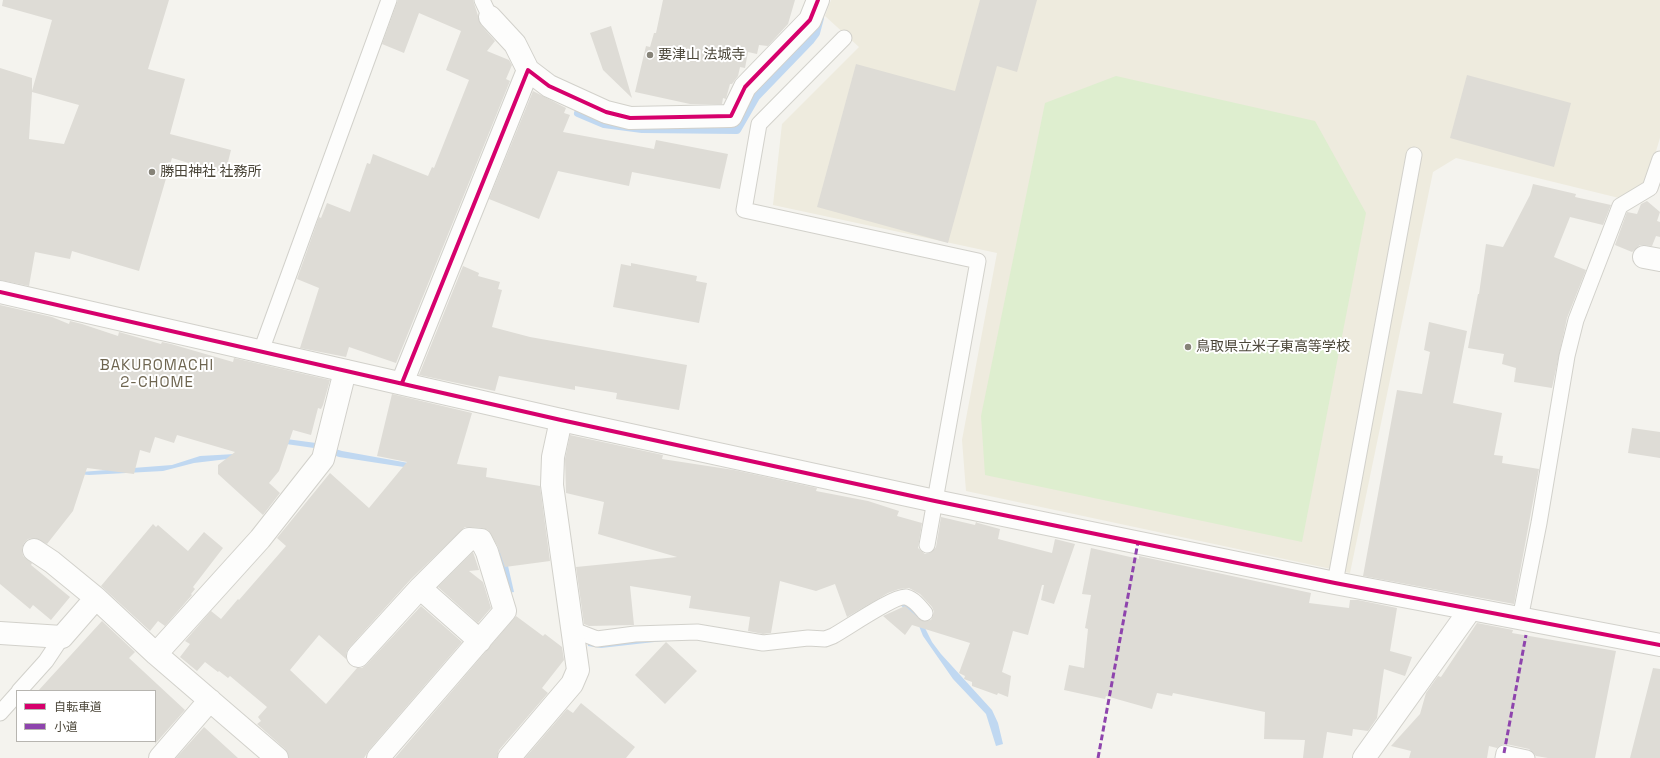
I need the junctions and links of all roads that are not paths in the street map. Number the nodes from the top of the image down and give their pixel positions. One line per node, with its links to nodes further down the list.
1 (389, 0): 9 (lane)
2 (818, 0): 5 (street)
3 (486, 8): 5 (street)
4 (844, 38): 13 (lane)
5 (528, 70): 11 (street)
6 (1414, 154): 16 (lane)
7 (1660, 159): 21 (lane)
8 (0, 292): 9 (street)
9 (261, 351): 10 (street)
10 (344, 371): 11 (street); 27 (street)
11 (402, 383): 12 (street)
12 (561, 420): 13 (street); 22 (street)
13 (936, 502): 14 (lane); 16 (street)
14 (927, 545)
15 (34, 550): 18 (street)
16 (1335, 583): 19 (street)
17 (420, 588): 25 (street); 25 (street); 28 (street)
18 (96, 598): 24 (street); 27 (street)
19 (1470, 610): 21 (street); 37 (street)
20 (925, 613): 22 (lane)
21 (1520, 619): 26 (street)
22 (571, 629): 36 (street)
23 (0, 633): 24 (street)
24 (62, 637): 29 (lane)
25 (480, 641): 35 (street)
26 (1660, 645)
27 (156, 654): 31 (street)
28 (358, 656)
29 (21, 690)
30 (16, 695): 32 (lane)
31 (210, 700): 33 (street); 34 (street)
32 (0, 713)
33 (160, 758)
34 (277, 758)
35 (378, 758)
36 (509, 758)
37 (1364, 758)
38 (1503, 758): 39 (lane)
39 (1527, 758)

